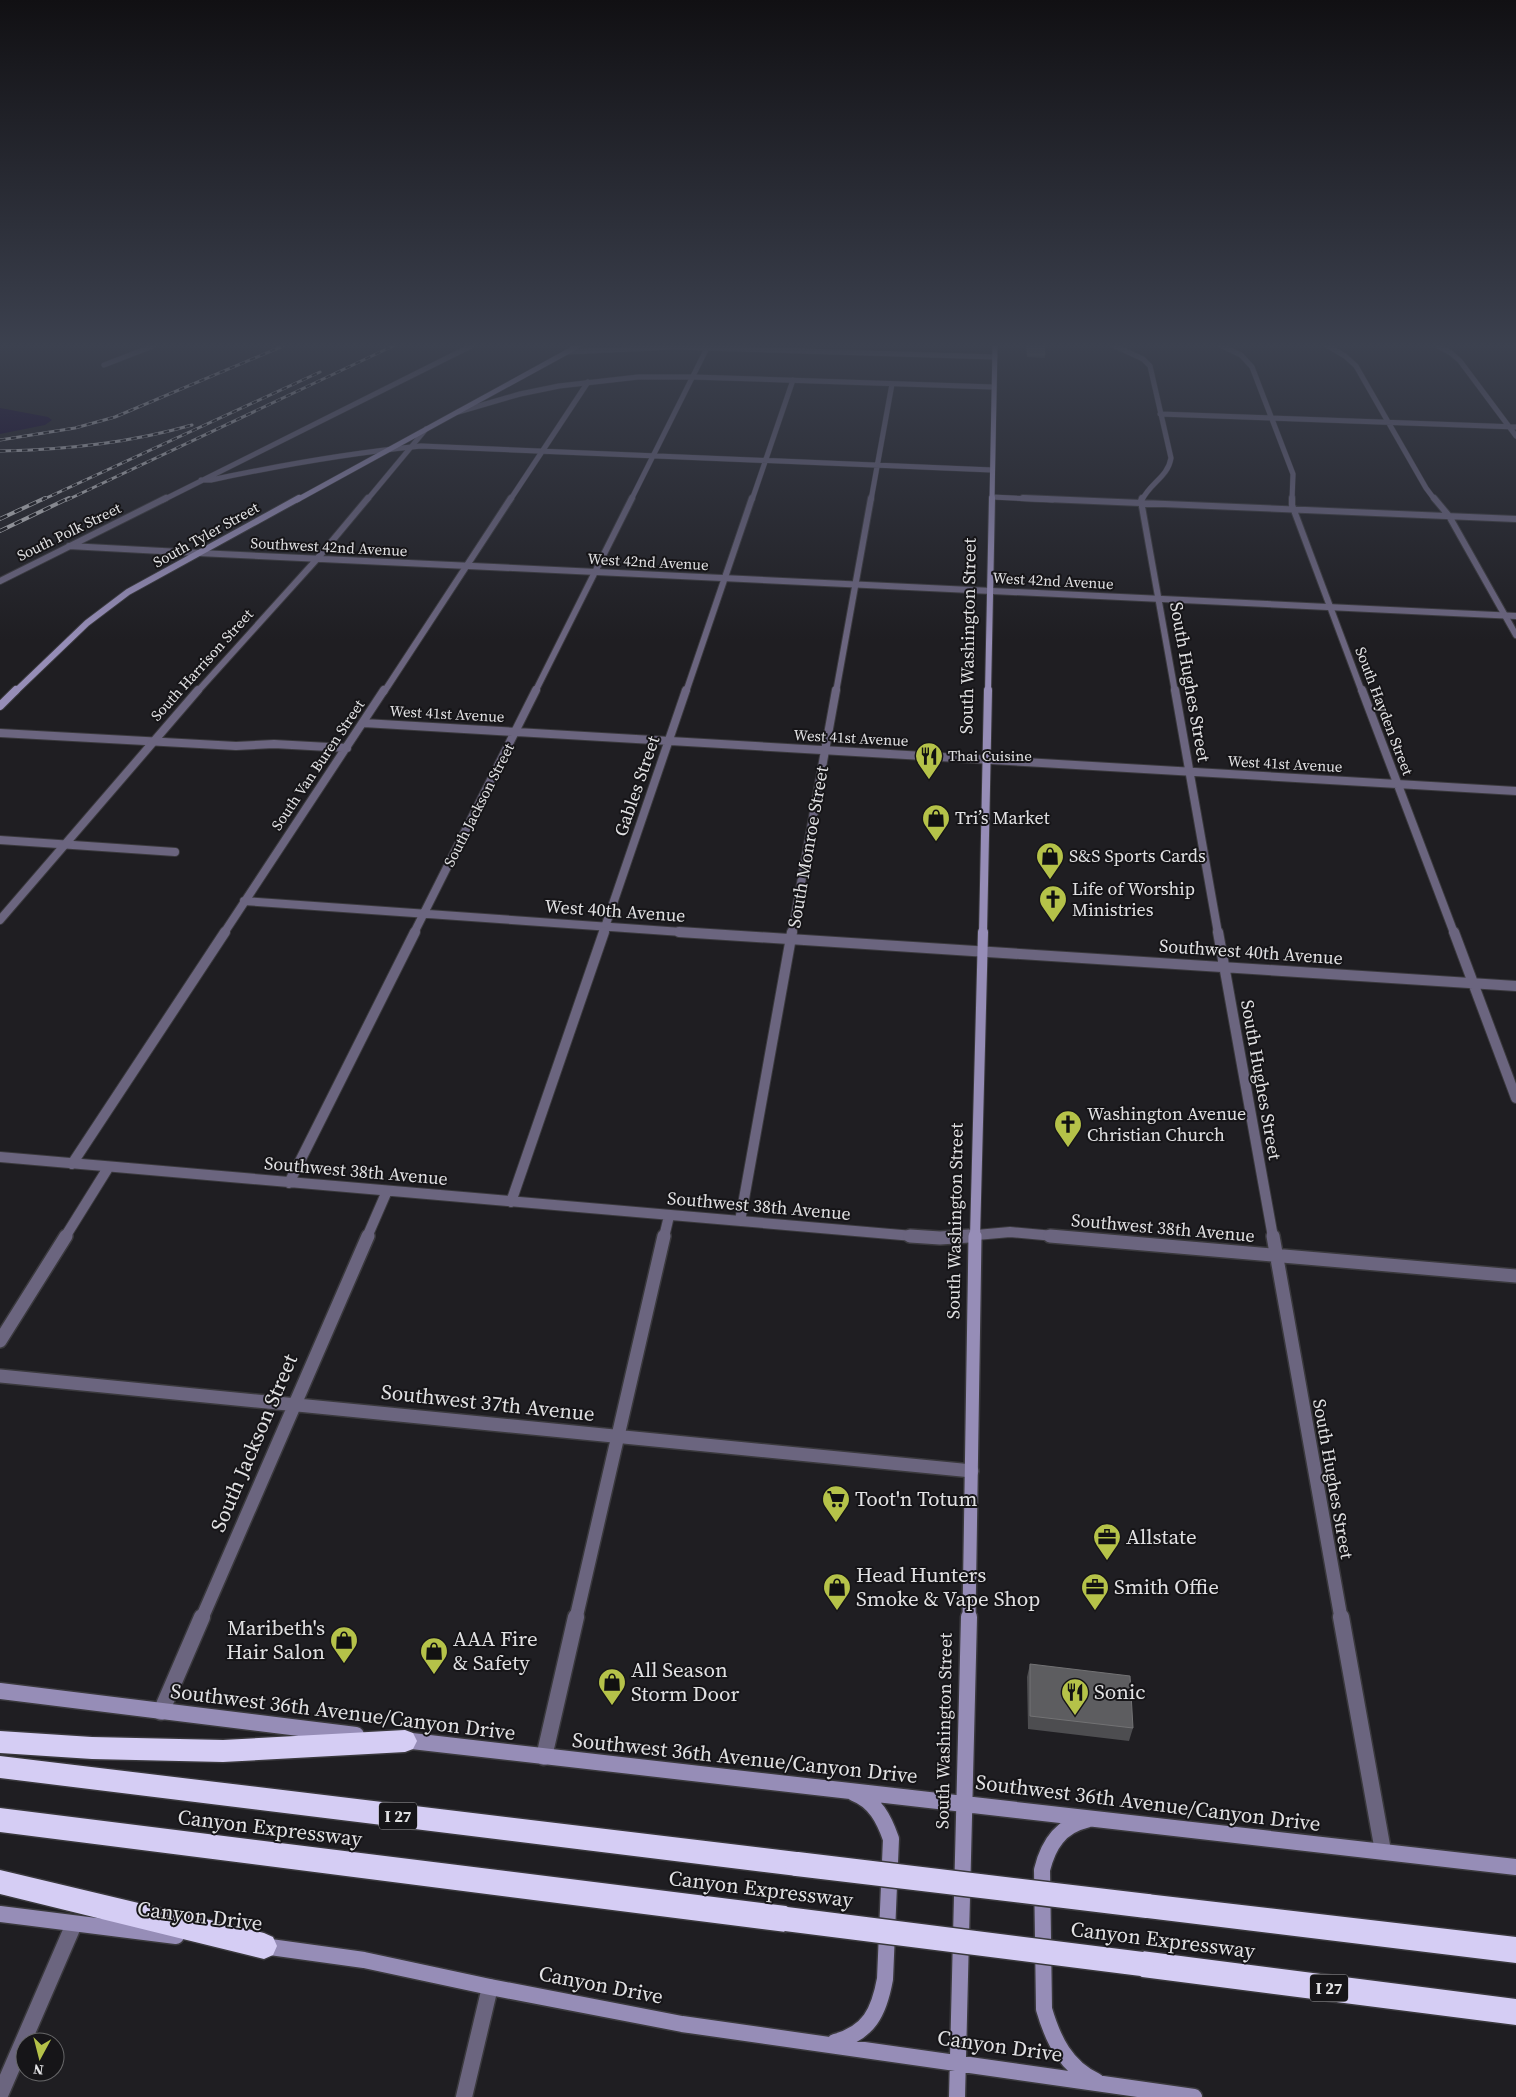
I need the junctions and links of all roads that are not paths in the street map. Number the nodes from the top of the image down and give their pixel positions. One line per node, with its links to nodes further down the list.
1 (274, 444): 19 (street, South Polk Street)
2 (399, 444): 13 (main road, South Tyler Street)
3 (414, 444): 12 (street, South Harrison Street)
4 (548, 444): 14 (street, South Van Buren Street)
5 (660, 444): 15 (street, South Jackson Street)
6 (771, 444): 16 (street, Gables Street)
7 (882, 444): 17 (street, South Monroe Street)
8 (992, 444): 18 (main road, South Washington Street)
9 (1167, 444): 21 (street)
10 (1282, 444): 22 (street, South Hayden Street)
11 (1400, 444): 23 (street)
12 (411, 447): 13 (street); 14 (street); 27 (street, South Harrison Street)
13 (392, 448): 19 (street); 26 (main road, South Tyler Street)
14 (543, 451): 15 (street); 28 (street, South Van Buren Street)
15 (654, 456): 16 (street); 29 (street, South Jackson Street)
16 (765, 460): 17 (street); 30 (street, Gables Street)
17 (878, 465): 18 (street); 32 (street, South Monroe Street)
18 (992, 470): 20 (main road, South Washington Street)
19 (201, 480): 25 (street, South Polk Street)
20 (992, 497): 21 (street); 33 (main road, South Washington Street)
21 (1142, 503): 22 (street); 34 (street, South Hughes Street)
22 (1294, 510): 23 (street); 35 (street, South Hayden Street)
23 (1449, 516): 24 (street); 36 (street)
24 (1516, 519)
25 (68, 546): 26 (street, Southwest 42nd Avenue); 31 (street, South Polk Street)
26 (199, 553): 27 (street, Southwest 42nd Avenue); 39 (main road, South Tyler Street)
27 (317, 559): 28 (street, Southwest 42nd Avenue); 44 (street, South Harrison Street)
28 (468, 566): 29 (street, West 42nd Avenue); 40 (street, South Van Buren Street)
29 (595, 572): 30 (street, West 42nd Avenue); 41 (street, South Jackson Street)
30 (724, 578): 32 (street, West 42nd Avenue); 43 (street, Gables Street)
31 (0, 580)
32 (856, 584): 33 (street, West 42nd Avenue); 46 (street, South Monroe Street)
33 (990, 590): 34 (street, West 42nd Avenue); 47 (main road, South Washington Street)
34 (1160, 599): 35 (street, West 42nd Avenue); 48 (street, South Hughes Street)
35 (1329, 607): 36 (street, West 42nd Avenue); 49 (street, South Hayden Street)
36 (1505, 616): 37 (street, West 42nd Avenue); 38 (street)
37 (1516, 616)
38 (1516, 635)
39 (0, 706)
40 (364, 723): 41 (street, West 41st Avenue); 45 (street, South Van Buren Street)
41 (516, 732): 43 (street, West 41st Avenue); 55 (street, South Jackson Street)
42 (0, 733): 44 (street)
43 (670, 741): 46 (street, West 41st Avenue); 57 (street, Gables Street)
44 (152, 742): 45 (street); 52 (street, South Harrison Street)
45 (347, 748): 54 (street, South Van Buren Street)
46 (826, 750): 47 (street, West 41st Avenue); 58 (street, South Monroe Street)
47 (987, 760): 48 (street, West 41st Avenue); 59 (main road, South Washington Street)
48 (1189, 772): 49 (street, West 41st Avenue); 60 (street, South Hughes Street)
49 (1398, 784): 50 (street, West 41st Avenue); 61 (street, South Hayden Street)
50 (1516, 791)
51 (0, 840): 52 (street)
52 (64, 845): 53 (street); 56 (street, South Harrison Street)
53 (175, 852)
54 (244, 901): 55 (street, West 40th Avenue); 65 (street, South Van Buren Street)
55 (424, 914): 57 (street, West 40th Avenue); 67 (street, South Jackson Street)
56 (0, 920)
57 (606, 927): 58 (street, West 40th Avenue); 69 (street, Gables Street)
58 (791, 940): 59 (street, West 40th Avenue); 71 (street, South Monroe Street)
59 (983, 951): 60 (street, Southwest 40th Avenue); 72 (main road, South Washington Street)
60 (1224, 966): 61 (street, Southwest 40th Avenue); 73 (street, South Hughes Street)
61 (1473, 983): 62 (street, Southwest 40th Avenue); 63 (street, South Hayden Street)
62 (1516, 986)
63 (1516, 1098)
64 (0, 1157): 65 (street, Southwest 38th Avenue)
65 (72, 1164): 66 (street, Southwest 38th Avenue)
66 (108, 1168): 67 (street, Southwest 38th Avenue); 75 (street)
67 (289, 1182): 68 (street, Southwest 38th Avenue)
68 (387, 1191): 69 (street, Southwest 38th Avenue); 77 (street, South Jackson Street)
69 (511, 1202): 70 (street, Southwest 38th Avenue)
70 (669, 1216): 71 (street, Southwest 38th Avenue); 78 (street)
71 (740, 1221): 72 (street, Southwest 38th Avenue)
72 (975, 1235): 73 (street, Southwest 38th Avenue); 79 (main road, South Washington Street)
73 (1276, 1256): 74 (street, Southwest 38th Avenue); 90 (street, South Hughes Street)
74 (1516, 1276)
75 (0, 1342)
76 (0, 1376): 77 (street, Southwest 37th Avenue)
77 (295, 1404): 78 (street, Southwest 37th Avenue); 81 (street, South Jackson Street)
78 (618, 1436): 79 (street, Southwest 37th Avenue); 84 (street)
79 (972, 1471): 87 (main road, South Washington Street)
80 (0, 1691): 81 (main road, Southwest 36th Avenue/Canyon Drive)
81 (161, 1712): 82 (main road, Southwest 36th Avenue/Canyon Drive)
82 (406, 1740): 83 (highway); 84 (main road, Southwest 36th Avenue/Canyon Drive)
83 (0, 1742)
84 (544, 1756): 86 (main road, Southwest 36th Avenue/Canyon Drive)
85 (0, 1767): 96 (highway, Canyon Expressway / I 27, bridge)
86 (841, 1790): 87 (main road, Southwest 36th Avenue/Canyon Drive); 99 (main road)
87 (964, 1803): 88 (main road, Southwest 36th Avenue/Canyon Drive); 100 (main road, South Washington Street)
88 (1096, 1819): 90 (main road, Southwest 36th Avenue/Canyon Drive); 101 (main road)
89 (0, 1820): 98 (highway, Canyon Expressway / I 27, bridge)
90 (1383, 1851): 91 (main road, Southwest 36th Avenue/Canyon Drive)
91 (1516, 1867)
92 (0, 1882): 95 (highway)
93 (0, 1914): 94 (main road, Canyon Drive)
94 (74, 1924): 95 (main road, Canyon Drive); 102 (street)
95 (264, 1946): 97 (main road, Canyon Drive)
96 (1516, 1950)
97 (490, 1987): 99 (main road, Canyon Drive); 103 (street)
98 (1516, 2012)
99 (826, 2044): 100 (main road, Canyon Drive)
100 (957, 2062): 101 (main road, Canyon Drive); 104 (main road, South Washington Street)
101 (1113, 2086): 105 (main road, Canyon Drive)
102 (0, 2095)
103 (464, 2097)
104 (957, 2097)
105 (1194, 2097)

